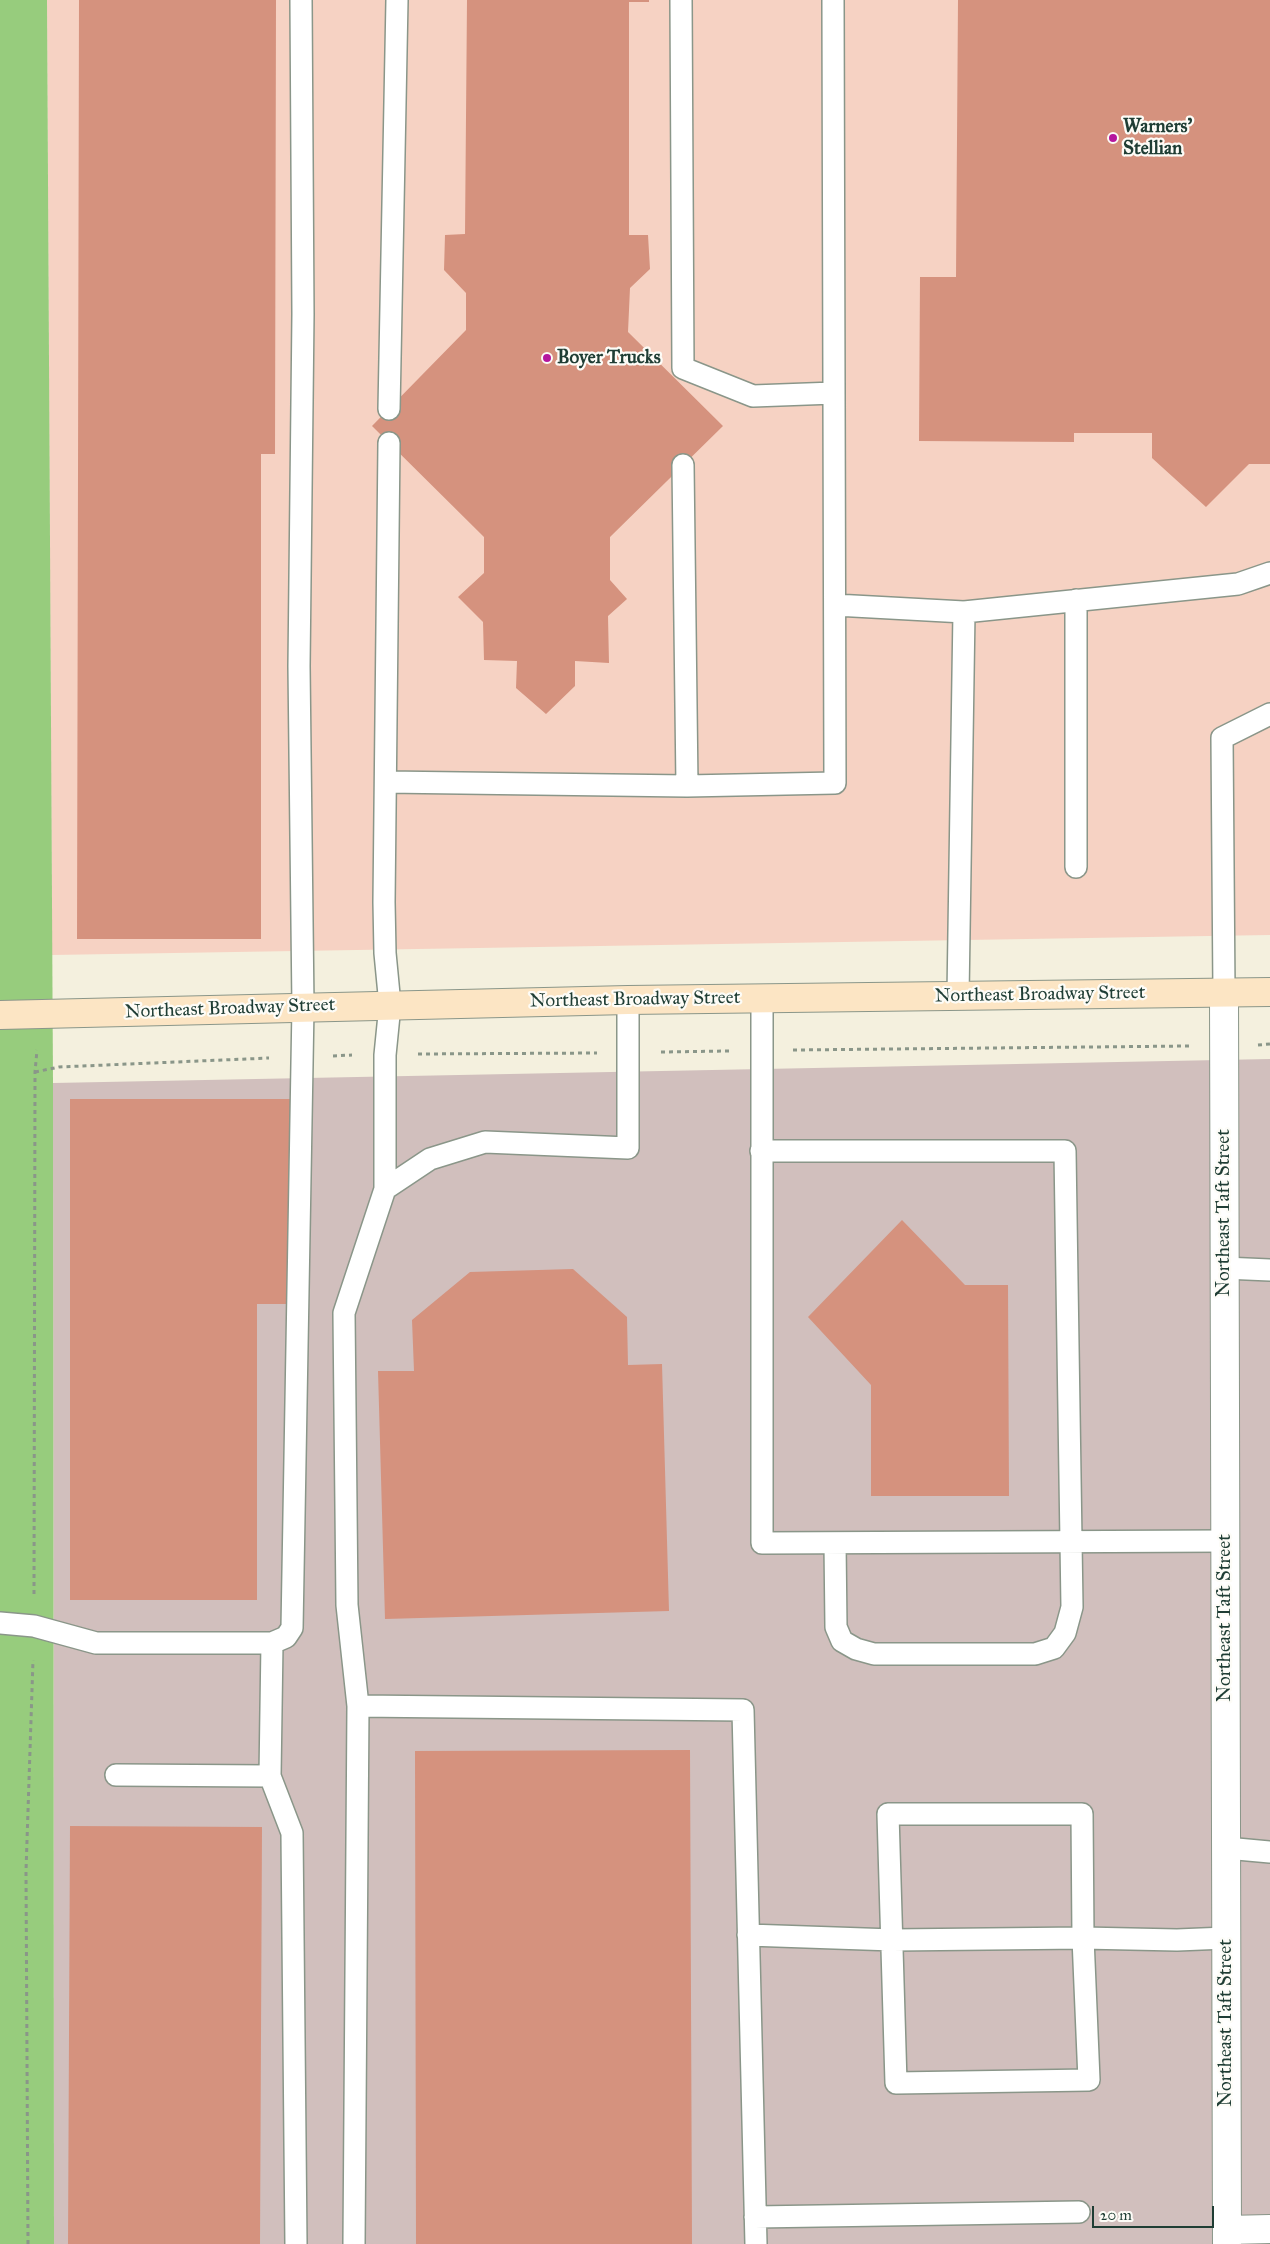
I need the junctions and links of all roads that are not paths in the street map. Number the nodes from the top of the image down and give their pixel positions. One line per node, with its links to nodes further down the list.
1 (301, 0): 23 (lane)
2 (397, 0): 6 (lane)
3 (682, 0): 5 (lane)
4 (833, 0): 5 (lane)
5 (834, 393): 11 (lane)
6 (388, 409)
7 (388, 443): 14 (lane)
8 (683, 465): 15 (lane)
9 (1270, 573): 10 (lane)
10 (1076, 600): 12 (lane); 16 (lane)
11 (835, 605): 12 (lane); 15 (lane)
12 (964, 612): 19 (lane)
13 (1270, 714): 18 (lane)
14 (386, 782): 15 (lane); 22 (lane)
15 (687, 786)
16 (1076, 868)
17 (1270, 992): 18 (main road, Northeast Broadway Street)
18 (1224, 993): 19 (main road, Northeast Broadway Street); 27 (street, Northeast Taft Street)
19 (958, 996): 20 (main road, Northeast Broadway Street)
20 (762, 998): 21 (main road, Northeast Broadway Street); 25 (lane)
21 (628, 1000): 22 (main road, Northeast Broadway Street); 26 (lane)
22 (390, 1005): 23 (main road, Northeast Broadway Street); 26 (lane)
23 (303, 1007): 24 (main road, Northeast Broadway Street); 33 (lane)
24 (0, 1015)
25 (761, 1151): 30 (lane); 31 (lane)
26 (385, 1189): 34 (lane)
27 (1224, 1268): 28 (lane); 29 (street, Northeast Taft Street)
28 (1270, 1270)
29 (1225, 1541): 30 (lane); 37 (street, Northeast Taft Street)
30 (1072, 1542): 31 (lane); 31 (lane)
31 (835, 1543)
32 (0, 1623): 33 (lane)
33 (272, 1644): 36 (lane)
34 (358, 1706): 39 (lane); 48 (lane)
35 (116, 1775): 36 (lane)
36 (270, 1776): 47 (lane)
37 (1226, 1848): 38 (lane); 41 (street, Northeast Taft Street)
38 (1270, 1852)
39 (748, 1936): 42 (lane); 44 (lane)
40 (1084, 1938): 41 (lane); 42 (lane); 42 (lane); 42 (lane)
41 (1226, 1938): 46 (street, Northeast Taft Street)
42 (893, 1940)
43 (1079, 2212): 44 (lane)
44 (755, 2217): 49 (lane)
45 (1270, 2229): 46 (street)
46 (1227, 2237)
47 (296, 2244)
48 (354, 2244)
49 (756, 2244)

